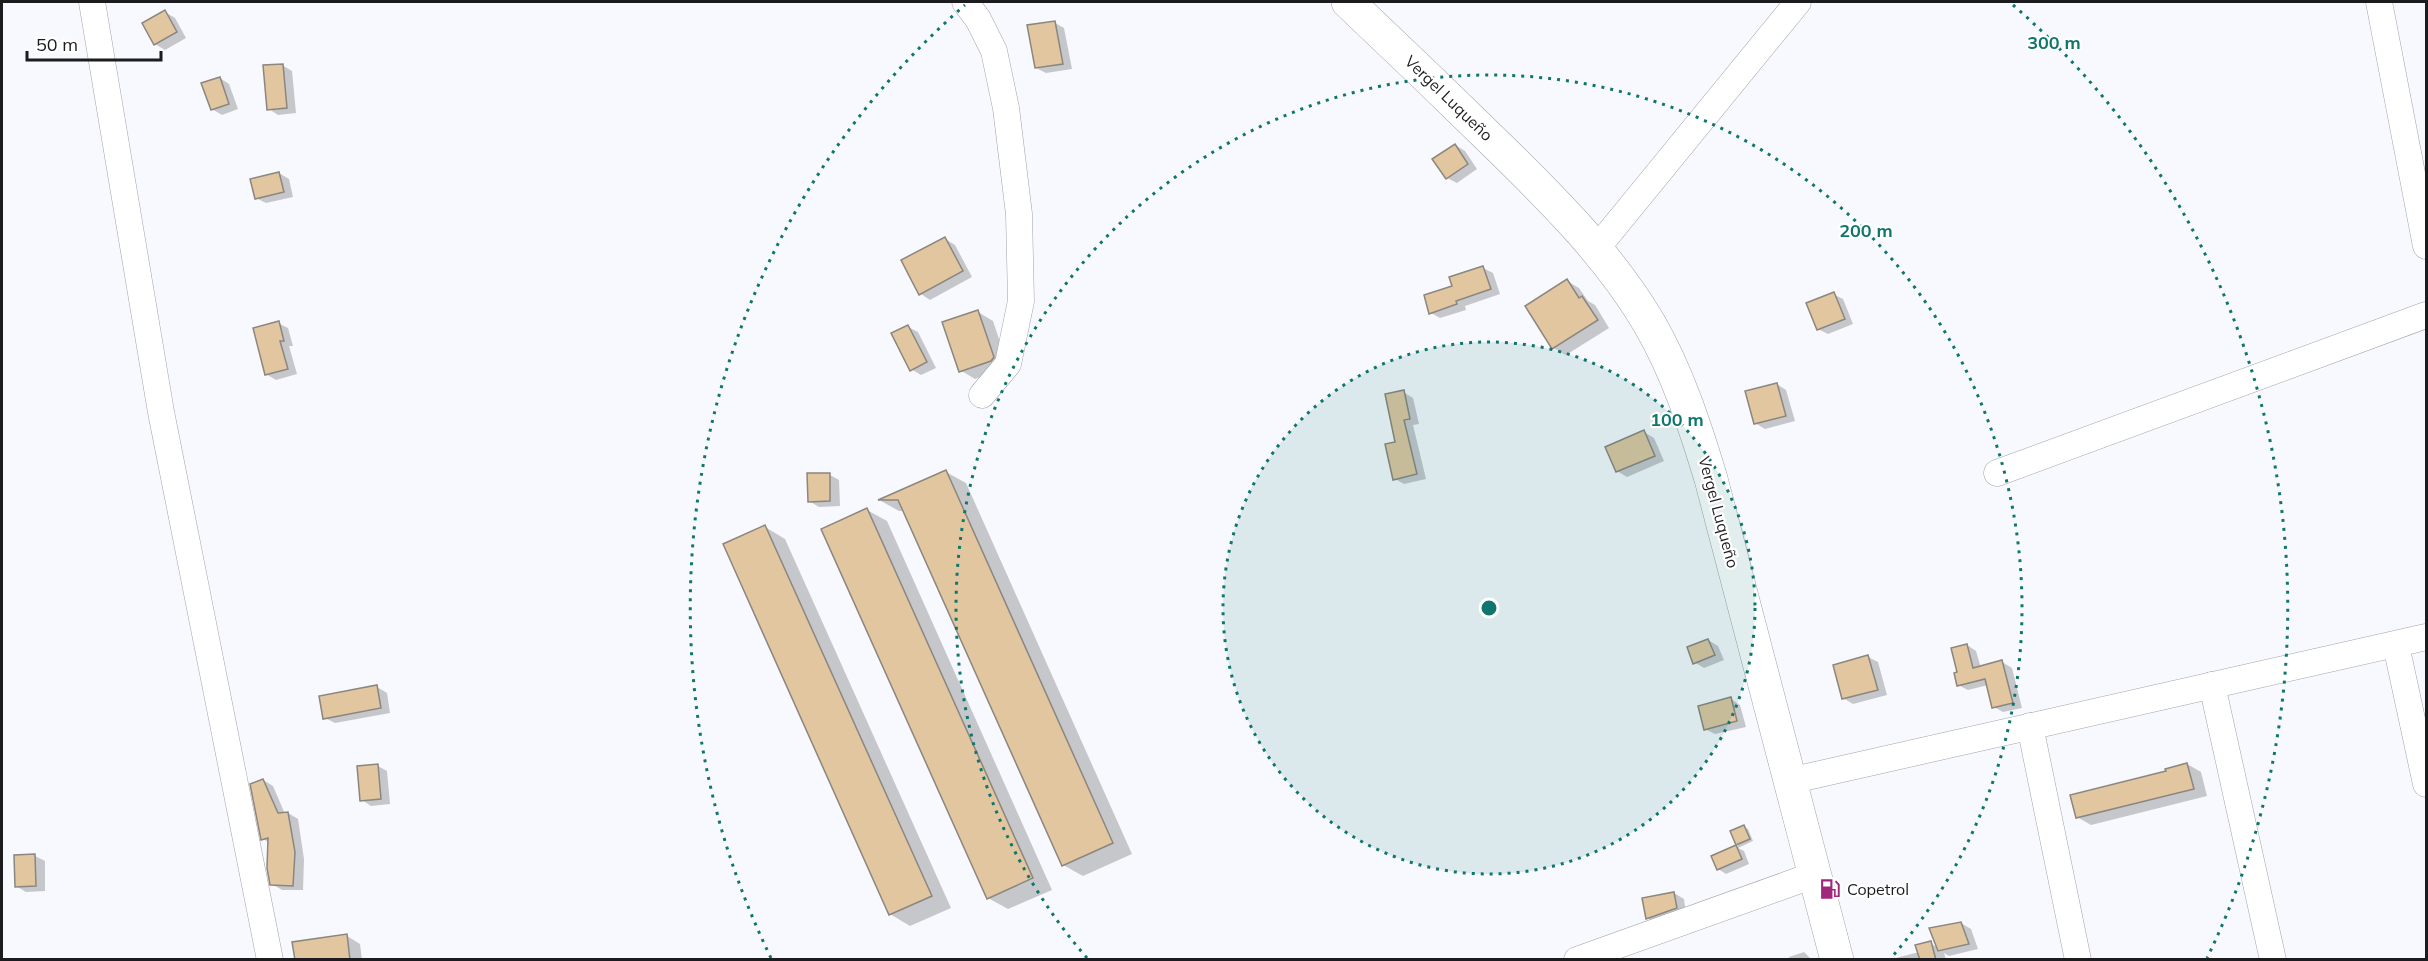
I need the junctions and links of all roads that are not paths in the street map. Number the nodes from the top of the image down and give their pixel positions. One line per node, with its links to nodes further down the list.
1 (92, 2): 19 (street)
2 (965, 2): 9 (street)
3 (1348, 2): 7 (main road, Vergel Luqueño)
4 (1798, 2): 7 (street)
5 (2379, 2): 6 (street)
6 (2427, 246)
7 (1597, 248): 15 (main road, Vergel Luqueño)
8 (2427, 315): 10 (street)
9 (982, 395)
10 (1997, 473)
11 (2427, 638): 12 (street)
12 (2396, 645): 13 (street); 16 (street)
13 (2212, 685): 14 (street); 23 (street)
14 (2030, 726): 15 (street); 22 (street)
15 (1789, 781): 17 (main road, Vergel Luqueño)
16 (2427, 784)
17 (1814, 875): 18 (street); 21 (main road, Vergel Luqueño)
18 (1603, 955): 20 (street)
19 (270, 960)
20 (1577, 960)
21 (1837, 960)
22 (2078, 960)
23 (2273, 960)

